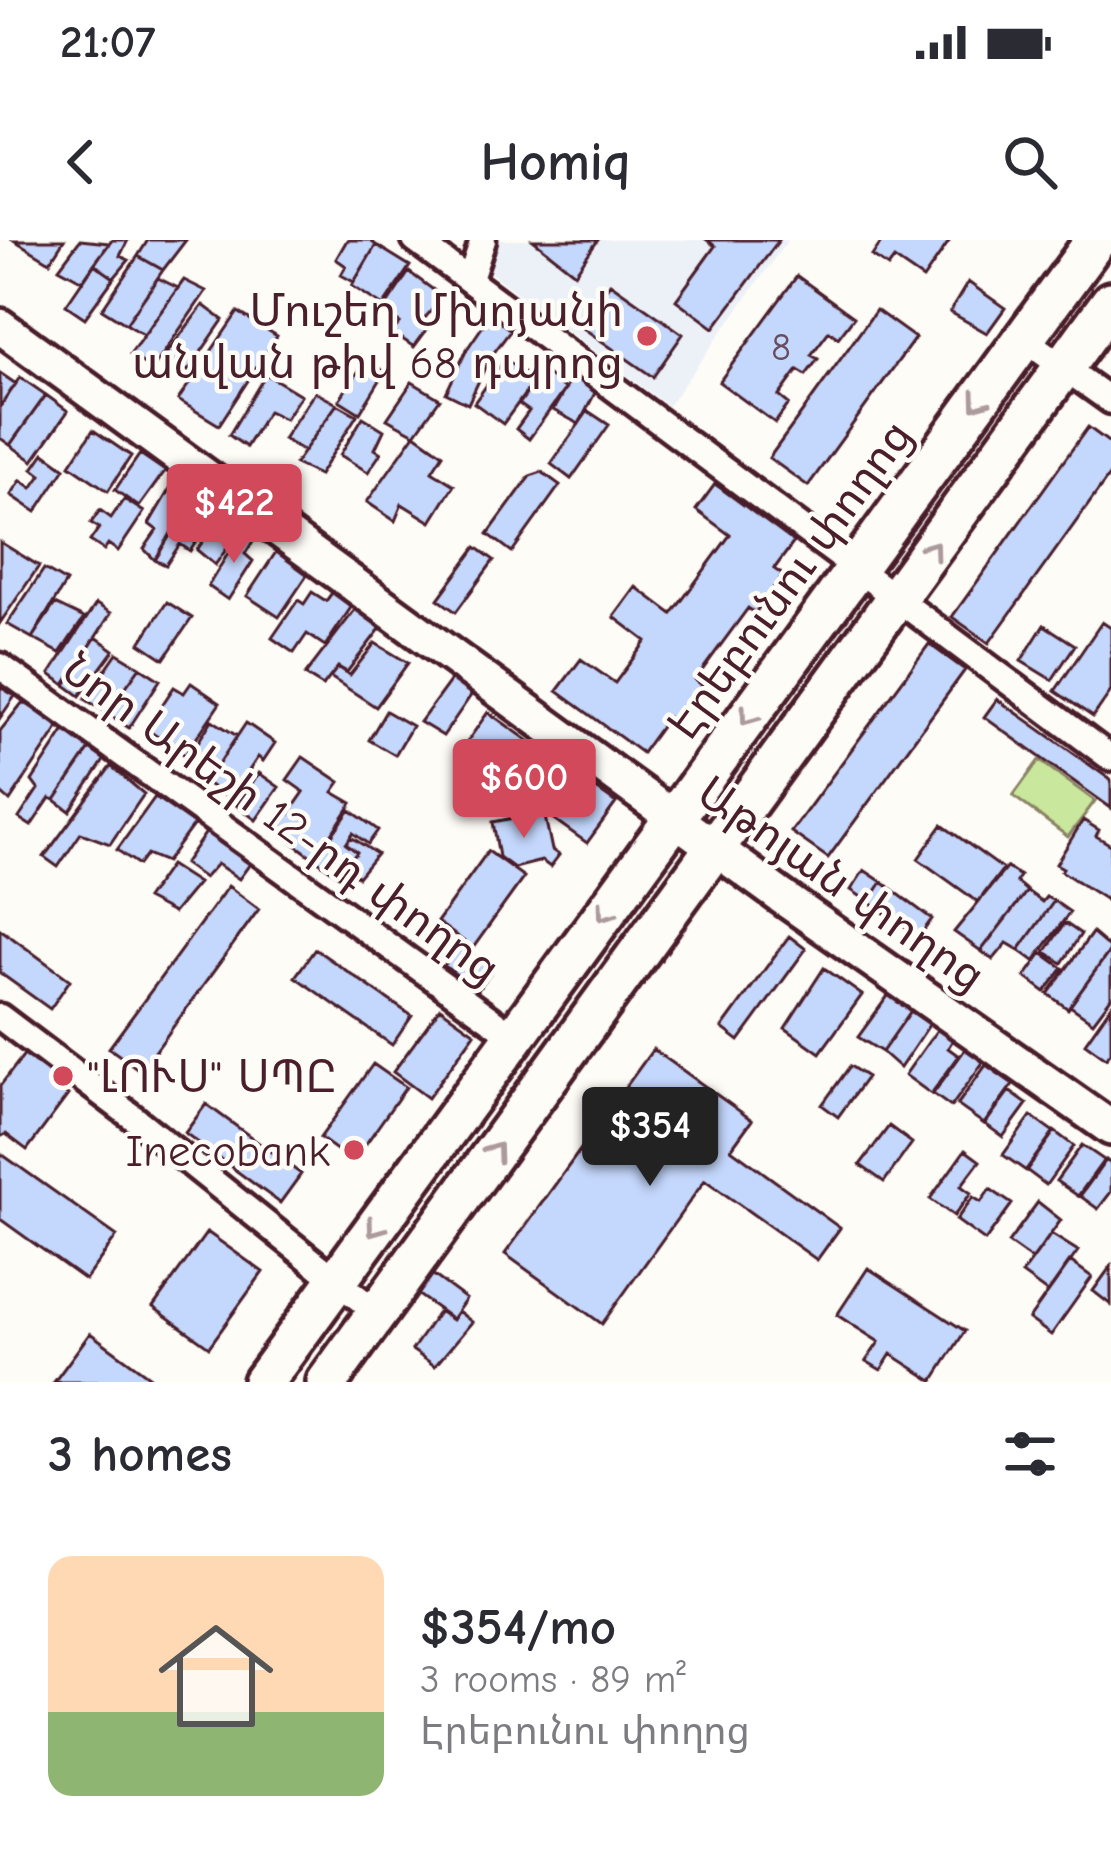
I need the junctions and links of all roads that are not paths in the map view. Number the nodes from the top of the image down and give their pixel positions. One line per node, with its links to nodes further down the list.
1 (415, 240): 4 (street)
2 (483, 240): 4 (street)
3 (1096, 240): 7 (main road, Էրեբունու փողոց)
4 (470, 279): 10 (street)
5 (1111, 302): 8 (main road)
6 (0, 326): 14 (main road, Աթոյան փողոց)
7 (1024, 339): 8 (street); 10 (main road, Էրեբունու փողոց, one-way to 10)
8 (1064, 368): 9 (street); 11 (main road, one-way to 8)
9 (1111, 401)
10 (856, 569): 11 (street); 14 (main road, Էրեբունու փողոց, one-way to 14)
11 (896, 599): 13 (street); 15 (main road)
12 (0, 666): 17 (street, Նոր Արեշի 12-րդ փողոց)
13 (1111, 758)
14 (674, 818): 15 (main road, Աթոյան փողոց); 17 (main road, Էրեբունու փողոց, one-way to 17)
15 (714, 848): 18 (main road, Աթոյան փողոց); 20 (main road, one-way to 15)
16 (0, 1017): 19 (street)
17 (515, 1037): 19 (main road, Էրեբունու փողոց, one-way to 19)
18 (1111, 1128)
19 (338, 1280): 20 (street); 21 (main road, Էրեբունու փողոց)
20 (377, 1313): 22 (main road)
21 (263, 1382)
22 (327, 1382)

